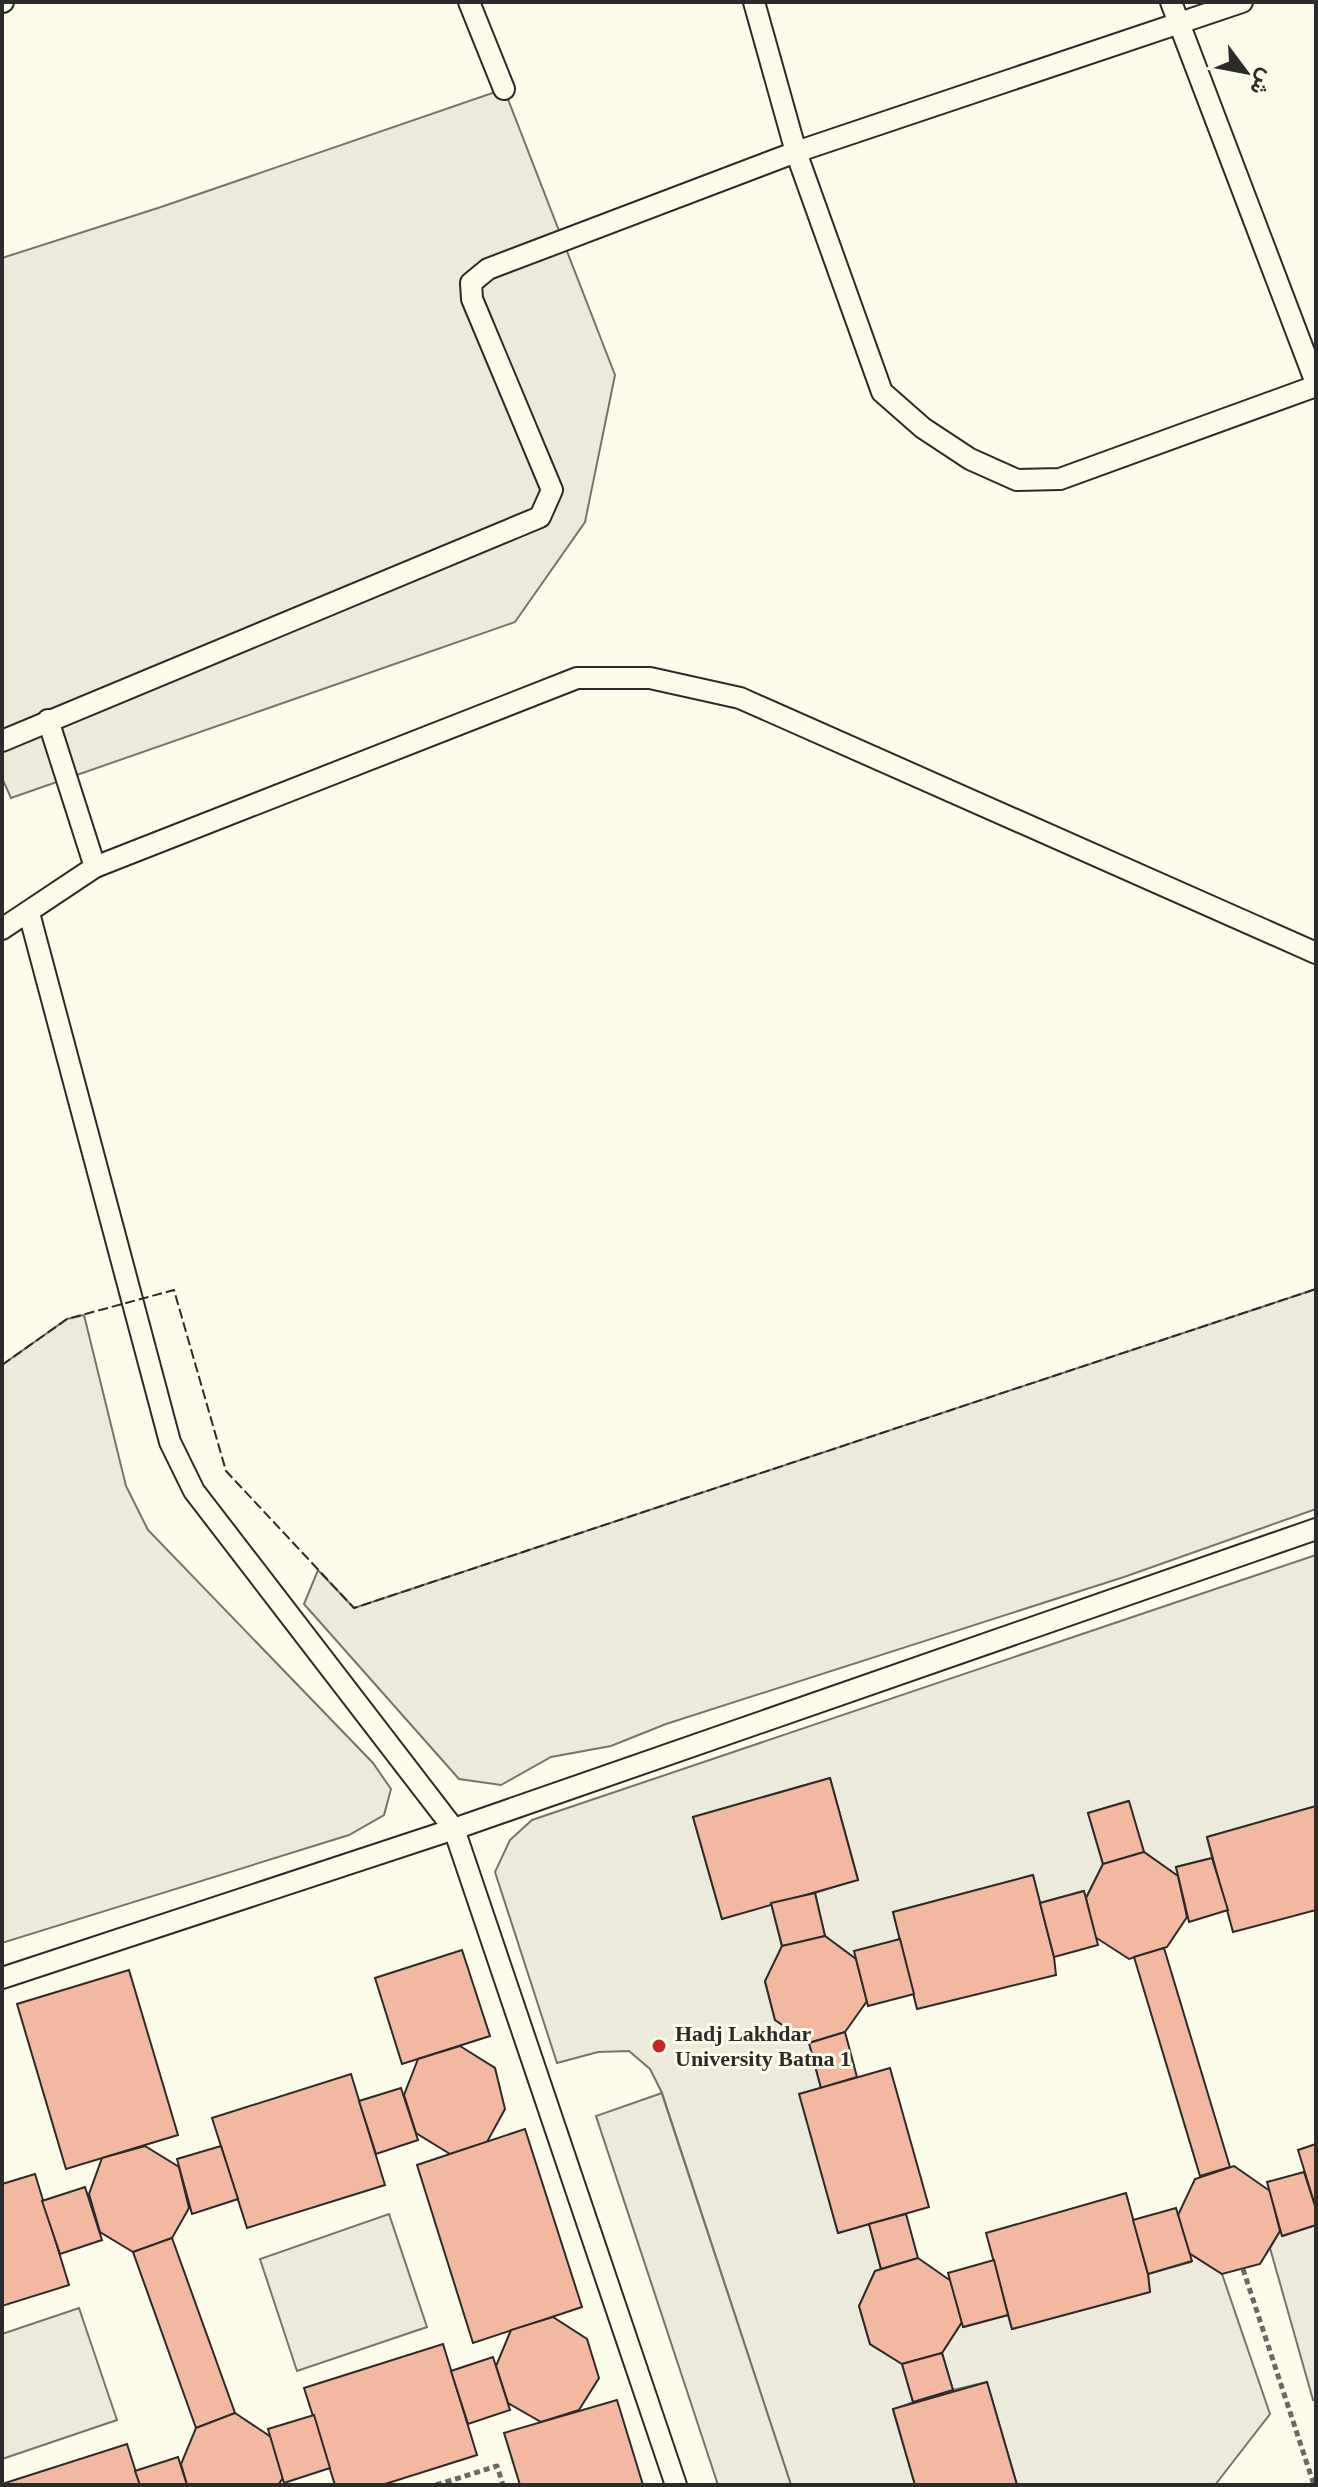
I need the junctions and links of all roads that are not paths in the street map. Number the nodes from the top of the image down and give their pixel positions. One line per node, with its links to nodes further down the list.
1 (469, 2): 6 (lane)
2 (754, 2): 7 (lane)
3 (1171, 2): 5 (lane)
4 (1242, 2): 5 (lane)
5 (1179, 23): 7 (lane); 8 (lane)
6 (504, 89)
7 (796, 152): 8 (lane); 9 (lane)
8 (1316, 385)
9 (48, 720): 10 (lane); 11 (lane)
10 (2, 741)
11 (95, 867): 12 (lane); 14 (lane)
12 (29, 913): 13 (lane); 16 (lane)
13 (2, 929)
14 (1316, 953)
15 (1316, 1529): 16 (lane)
16 (454, 1829): 17 (lane); 18 (lane)
17 (2, 1978)
18 (676, 2485)

